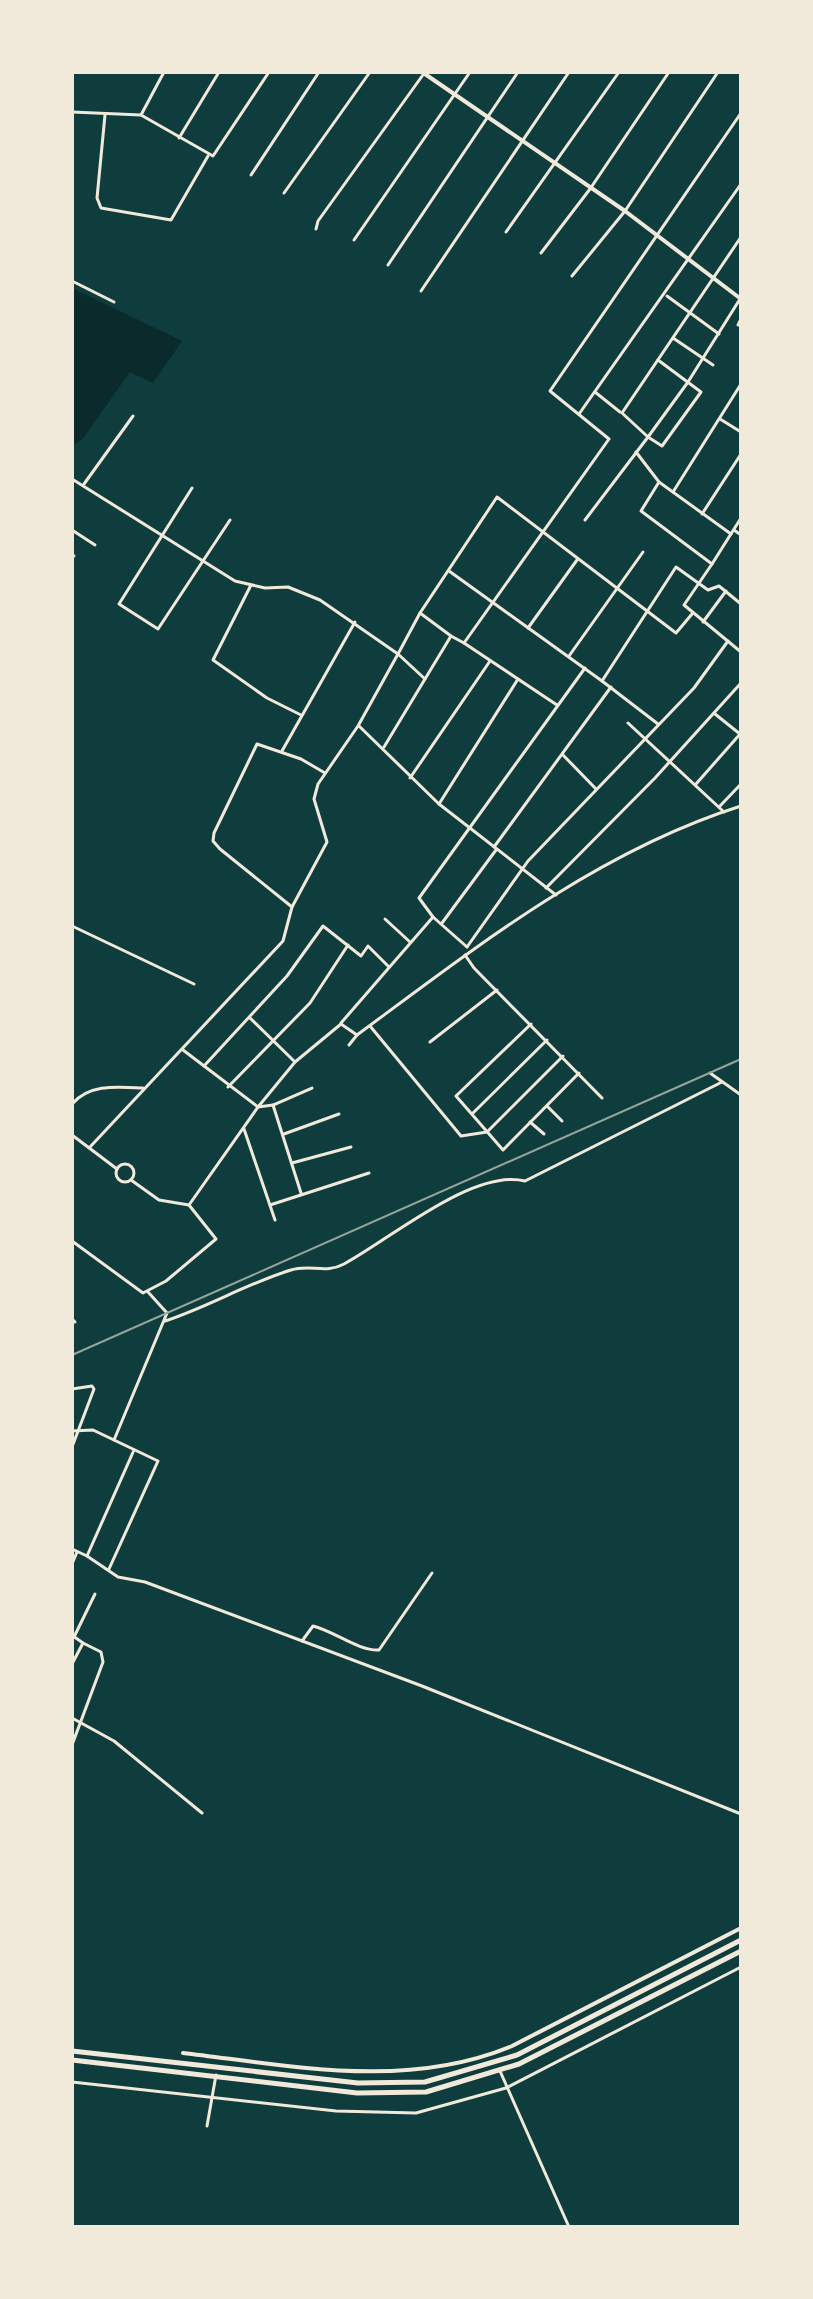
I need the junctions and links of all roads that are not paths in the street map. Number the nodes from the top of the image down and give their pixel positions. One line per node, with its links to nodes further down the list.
1 (164, 72): 17 (street)
2 (219, 72): 19 (street)
3 (269, 72): 21 (street)
4 (319, 72): 23 (street)
5 (370, 72): 26 (street)
6 (423, 72): 13 (street); 28 (street)
7 (470, 72): 13 (street)
8 (518, 72): 18 (street)
9 (569, 72): 20 (street)
10 (619, 72): 22 (street)
11 (669, 72): 25 (street)
12 (718, 72): 27 (street)
13 (455, 95): 18 (street); 32 (street)
14 (72, 112): 15 (street)
15 (106, 113): 17 (street); 21 (street)
16 (741, 113): 30 (street)
17 (141, 115): 19 (street)
18 (487, 117): 20 (street); 35 (street)
19 (179, 138): 21 (street)
20 (522, 142): 22 (street); 39 (street)
21 (208, 156)
22 (555, 164): 25 (street); 29 (street)
23 (251, 175)
24 (741, 184): 34 (street)
25 (590, 189): 27 (street); 33 (street)
26 (284, 193)
27 (625, 211): 30 (street); 36 (street)
28 (316, 229)
29 (506, 232)
30 (656, 234): 34 (street); 55 (street)
31 (741, 237): 37 (street)
32 (354, 240)
33 (541, 253)
34 (689, 261): 37 (street); 40 (street)
35 (388, 265)
36 (572, 276)
37 (712, 280): 41 (street); 43 (street)
38 (72, 281): 42 (street)
39 (421, 291)
40 (666, 295): 43 (street); 53 (street)
41 (741, 299): 46 (street)
42 (114, 302)
43 (690, 313): 46 (street); 47 (street)
44 (741, 319): 45 (street)
45 (738, 325)
46 (719, 334): 48 (street)
47 (673, 338): 48 (street); 49 (street)
48 (704, 358): 50 (street); 51 (street)
49 (658, 360): 51 (street); 54 (street)
50 (713, 365)
51 (688, 382): 59 (street); 59 (street)
52 (741, 384): 57 (street)
53 (595, 392): 54 (street); 55 (street)
54 (622, 413): 59 (street)
55 (579, 414): 72 (street)
56 (133, 416): 64 (street)
57 (720, 419): 58 (street); 66 (street)
58 (741, 432)
59 (648, 437): 60 (street)
60 (636, 452): 63 (street); 70 (street)
61 (741, 454): 67 (street)
62 (72, 479): 64 (street)
63 (659, 482): 66 (street); 80 (street)
64 (83, 485): 74 (street)
65 (192, 488): 74 (street)
66 (673, 492): 67 (street)
67 (702, 514): 73 (street)
68 (741, 518): 73 (street)
69 (230, 520): 78 (street)
70 (585, 520)
71 (72, 530): 76 (street)
72 (541, 531): 79 (street); 81 (street); 86 (street)
73 (732, 532): 75 (street); 80 (street)
74 (162, 533): 78 (street); 78 (street)
75 (741, 535)
76 (95, 545)
77 (643, 552): 84 (street)
78 (204, 560): 83 (street)
79 (577, 560): 84 (street); 93 (street)
80 (712, 564): 82 (street)
81 (449, 571): 86 (street); 89 (street)
82 (699, 584): 85 (street); 88 (street); 90 (street)
83 (251, 585): 91 (street); 109 (street)
84 (616, 589): 88 (street); 99 (street)
85 (726, 591): 87 (street); 92 (street)
86 (490, 604): 93 (street); 96 (street)
87 (741, 604)
88 (647, 611): 90 (street); 104 (street)
89 (420, 613): 94 (street); 98 (street)
90 (692, 614): 92 (street)
91 (355, 622): 98 (street); 109 (street)
92 (703, 622): 95 (street)
93 (528, 628): 99 (street)
94 (451, 636): 96 (street); 102 (street)
95 (728, 641): 97 (street); 111 (street)
96 (464, 643): 100 (street)
97 (741, 652)
98 (398, 654): 102 (street); 112 (street)
99 (569, 656): 101 (street)
100 (490, 661): 103 (street); 120 (street)
101 (585, 668): 104 (street); 107 (street)
102 (425, 679): 115 (street)
103 (518, 679): 107 (street); 124 (street)
104 (602, 681): 106 (street)
105 (741, 683): 108 (street)
106 (611, 687): 111 (street); 117 (street)
107 (558, 705): 128 (street)
108 (714, 713): 113 (street); 118 (street)
109 (301, 715): 116 (street)
110 (628, 723): 114 (street)
111 (659, 725): 114 (street)
112 (358, 726): 115 (street); 119 (street)
113 (740, 734): 121 (street)
114 (645, 739): 118 (street); 123 (street)
115 (384, 747): 120 (street)
116 (282, 752): 119 (street); 133 (street)
117 (563, 755): 123 (street); 129 (street)
118 (671, 760): 121 (street); 131 (street)
119 (325, 773): 133 (street)
120 (410, 778): 124 (street)
121 (696, 784): 126 (street)
122 (741, 784): 126 (street)
123 (596, 789): 130 (street)
124 (439, 804): 128 (street)
125 (741, 806): 127 (street)
126 (719, 807): 127 (street)
127 (724, 812): 132 (street)
128 (468, 828): 129 (street); 134 (street)
129 (495, 848): 130 (street); 136 (street)
130 (521, 869): 131 (street); 140 (street)
131 (546, 888): 132 (street)
132 (556, 895): 140 (street)
133 (292, 907): 153 (street)
134 (433, 917): 136 (street); 138 (street)
135 (385, 919): 138 (street)
136 (442, 923): 140 (street)
137 (72, 926): 142 (street)
138 (410, 942): 141 (street)
139 (348, 945): 141 (street); 144 (street); 150 (street)
140 (467, 951): 143 (street); 147 (street)
141 (389, 967): 145 (street)
142 (194, 984)
143 (497, 990): 146 (street); 151 (street)
144 (250, 1018): 150 (street); 156 (street)
145 (341, 1024): 148 (street); 155 (street)
146 (531, 1024): 149 (street); 170 (street)
147 (370, 1026): 148 (street); 174 (street)
148 (357, 1035): 152 (street)
149 (547, 1040): 154 (street); 170 (street)
150 (274, 1041): 155 (street); 160 (street)
151 (430, 1042)
152 (349, 1045)
153 (183, 1050): 156 (street); 161 (street)
154 (563, 1056): 157 (street); 174 (street)
155 (295, 1062): 168 (street)
156 (204, 1066): 160 (street)
157 (579, 1073): 164 (street); 167 (street)
158 (710, 1073): 163 (street)
159 (722, 1082): 190 (street)
160 (228, 1087): 168 (street)
161 (144, 1088): 165 (street); 178 (street)
162 (312, 1088): 166 (street)
163 (741, 1095)
164 (602, 1098)
165 (72, 1104)
166 (273, 1105): 168 (street); 175 (street)
167 (547, 1106): 171 (street); 172 (street)
168 (258, 1107): 173 (street)
169 (339, 1114): 175 (street)
170 (472, 1114): 174 (street)
171 (562, 1121)
172 (530, 1122): 174 (street); 176 (street)
173 (243, 1127): 185 (street); 186 (street)
174 (487, 1132)
175 (284, 1134): 180 (street)
176 (544, 1134)
177 (72, 1135): 178 (street)
178 (90, 1147): 181 (street)
179 (351, 1147): 180 (street)
180 (292, 1163): 184 (street)
181 (117, 1169): 183 (street); 183 (street)
182 (369, 1173): 184 (street)
183 (131, 1180): 185 (street)
184 (301, 1193): 186 (street)
185 (189, 1205): 189 (street)
186 (270, 1205): 187 (street)
187 (275, 1220)
188 (72, 1241): 189 (street)
189 (147, 1290): 190 (street)
190 (165, 1321): 194 (street)
191 (72, 1389): 193 (street)
192 (72, 1431): 193 (street)
193 (78, 1431): 194 (street); 195 (street)
194 (114, 1440): 196 (street)
195 (72, 1447)
196 (134, 1450): 199 (street); 201 (street)
197 (72, 1549): 198 (street)
198 (77, 1552): 199 (street); 200 (street)
199 (87, 1556): 201 (street)
200 (72, 1564)
201 (109, 1569): 206 (street)
202 (432, 1573): 206 (street)
203 (95, 1594): 204 (street)
204 (73, 1636): 205 (street)
205 (83, 1643): 207 (street); 209 (street)
206 (302, 1643): 212 (street)
207 (72, 1664)
208 (72, 1718): 209 (street)
209 (80, 1722): 210 (street); 211 (street)
210 (72, 1745)
211 (202, 1813)
212 (741, 1814)
213 (741, 1928): 218 (street)
214 (741, 1940): 217 (highway)
215 (741, 1951): 220 (highway)
216 (741, 1967): 223 (street)
217 (72, 2051)
218 (183, 2053)
219 (72, 2060): 221 (highway)
220 (500, 2071): 221 (highway); 223 (street)
221 (216, 2075): 224 (street)
222 (72, 2082): 224 (street)
223 (506, 2088): 224 (street); 226 (street)
224 (212, 2097): 225 (street)
225 (207, 2126)
226 (569, 2227)

